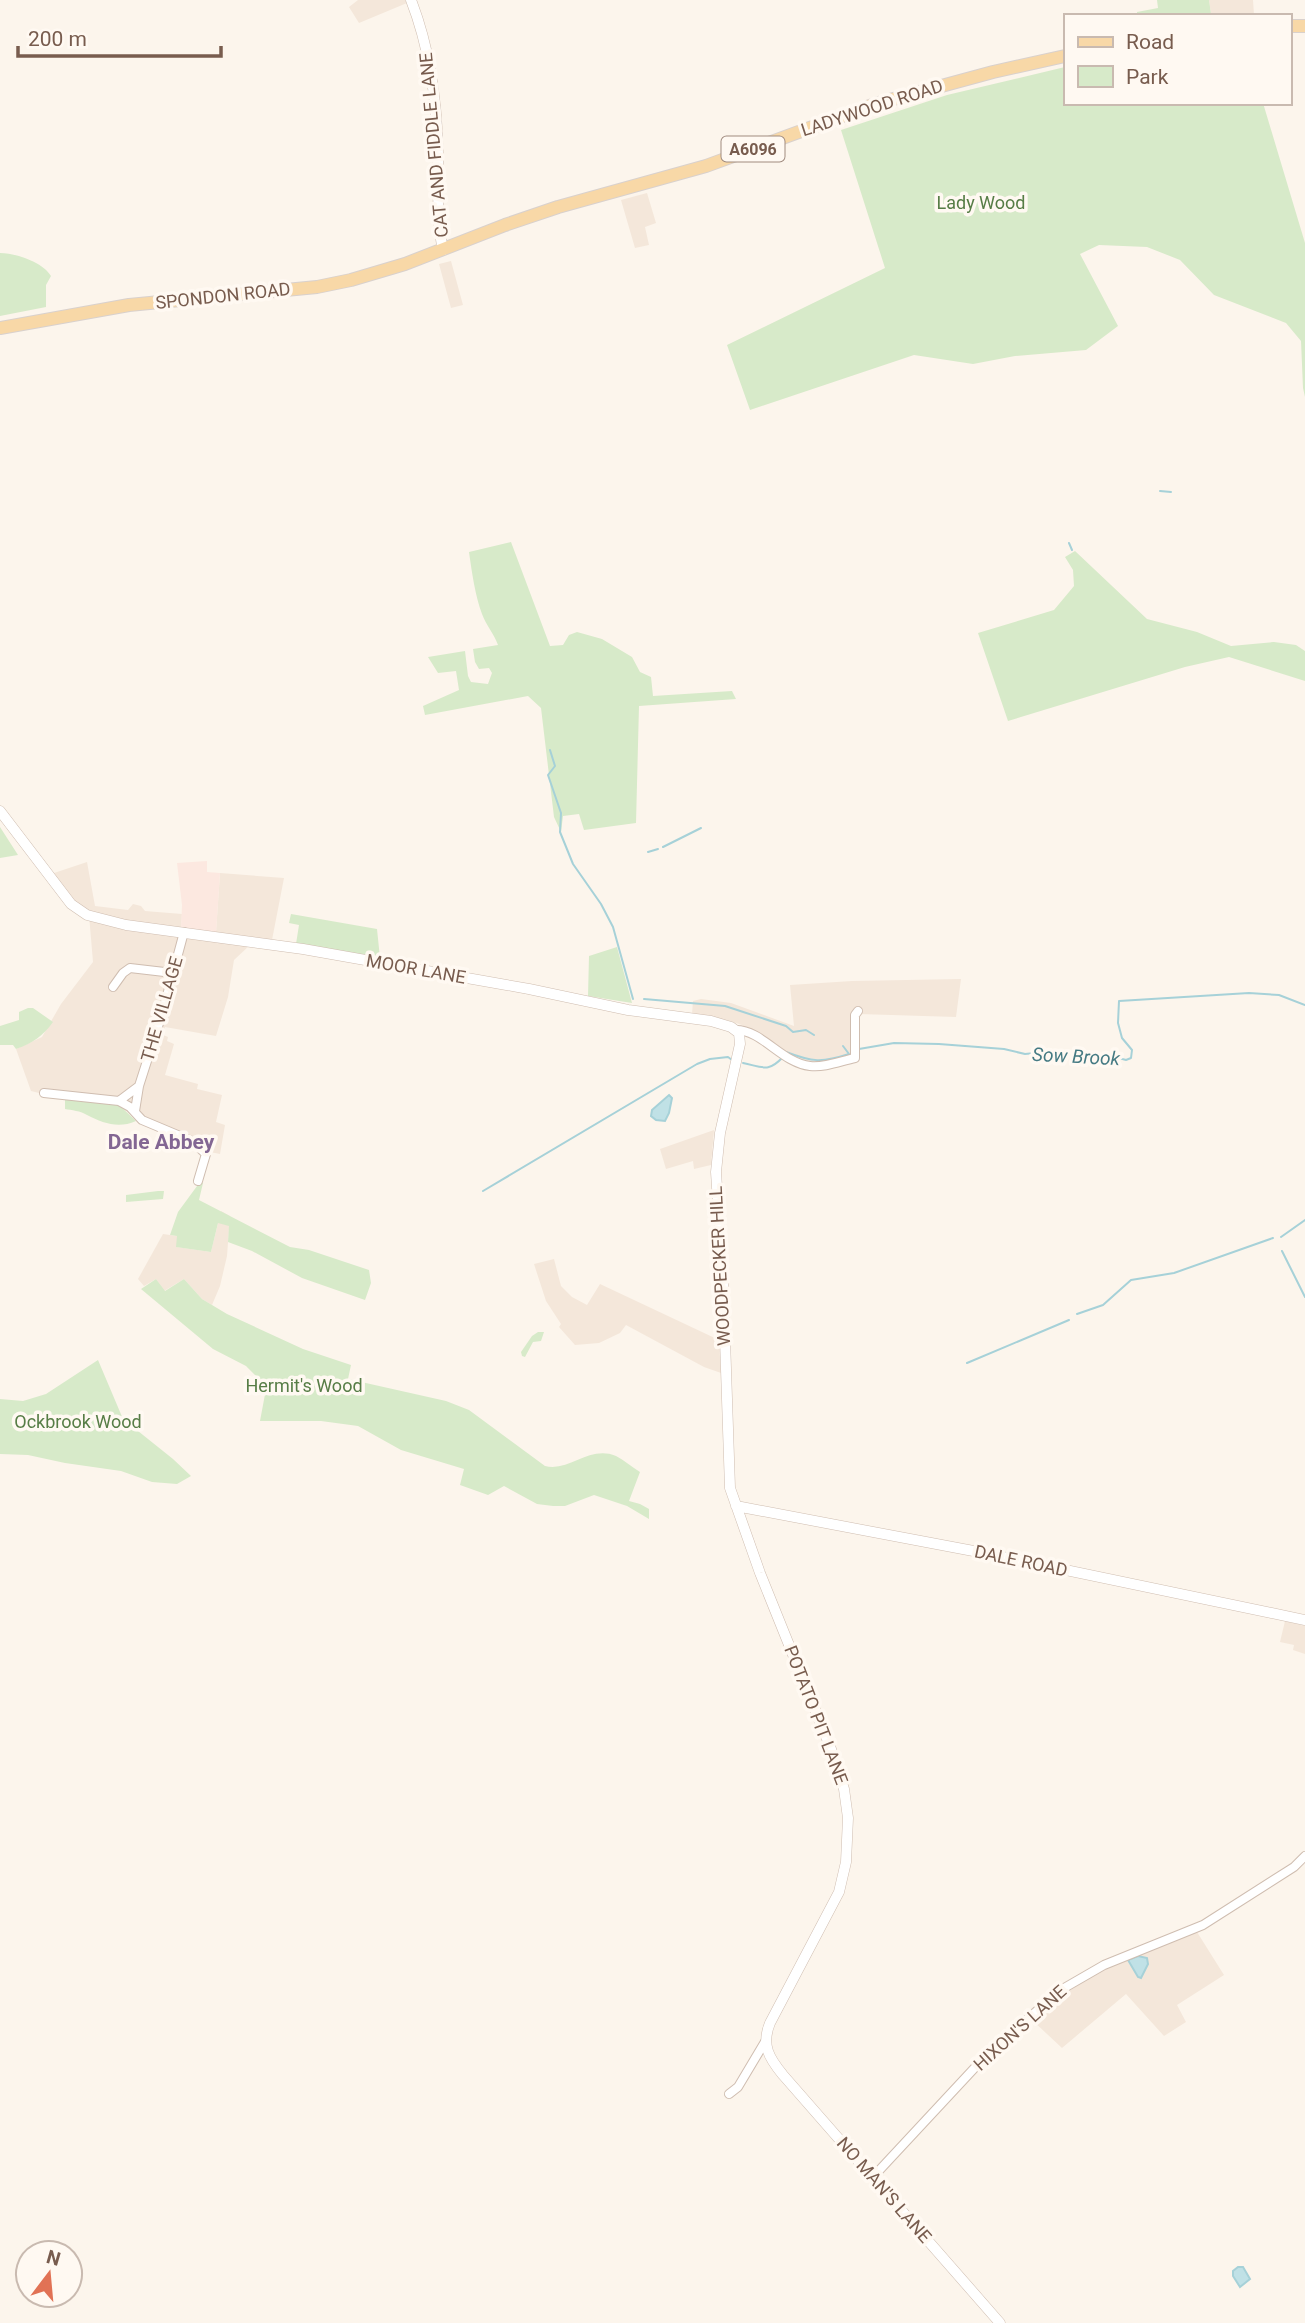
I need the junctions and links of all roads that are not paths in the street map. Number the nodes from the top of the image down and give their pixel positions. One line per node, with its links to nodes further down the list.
1 (411, 0): 3 (street, CAT AND FIDDLE LANE)
2 (1064, 56): 3 (main road, LADYWOOD ROAD / A6096)
3 (443, 250): 4 (main road, SPONDON ROAD / A6096)
4 (0, 328)
5 (0, 811): 6 (street, MOOR LANE)
6 (184, 932): 7 (street, THE VILLAGE); 10 (street, MOOR LANE)
7 (173, 973): 8 (street); 11 (street, THE VILLAGE)
8 (113, 987)
9 (859, 1011): 10 (street)
10 (736, 1030): 16 (street, WOODPECKER HILL)
11 (139, 1086): 13 (street); 14 (street, THE VILLAGE)
12 (44, 1093): 13 (street)
13 (119, 1101): 14 (street)
14 (135, 1111): 15 (street)
15 (198, 1181)
16 (736, 1506): 17 (street, DALE ROAD); 19 (street, POTATO PIT LANE)
17 (1305, 1620)
18 (1305, 1856): 23 (street, HIXON'S LANE)
19 (765, 2040): 20 (street); 21 (street, POTATO PIT LANE)
20 (769, 2057): 21 (street); 23 (street, NO MAN'S LANE)
21 (752, 2059): 22 (street, POTATO PIT LANE)
22 (729, 2094)
23 (873, 2177): 24 (street, NO MAN'S LANE)
24 (1000, 2323)

